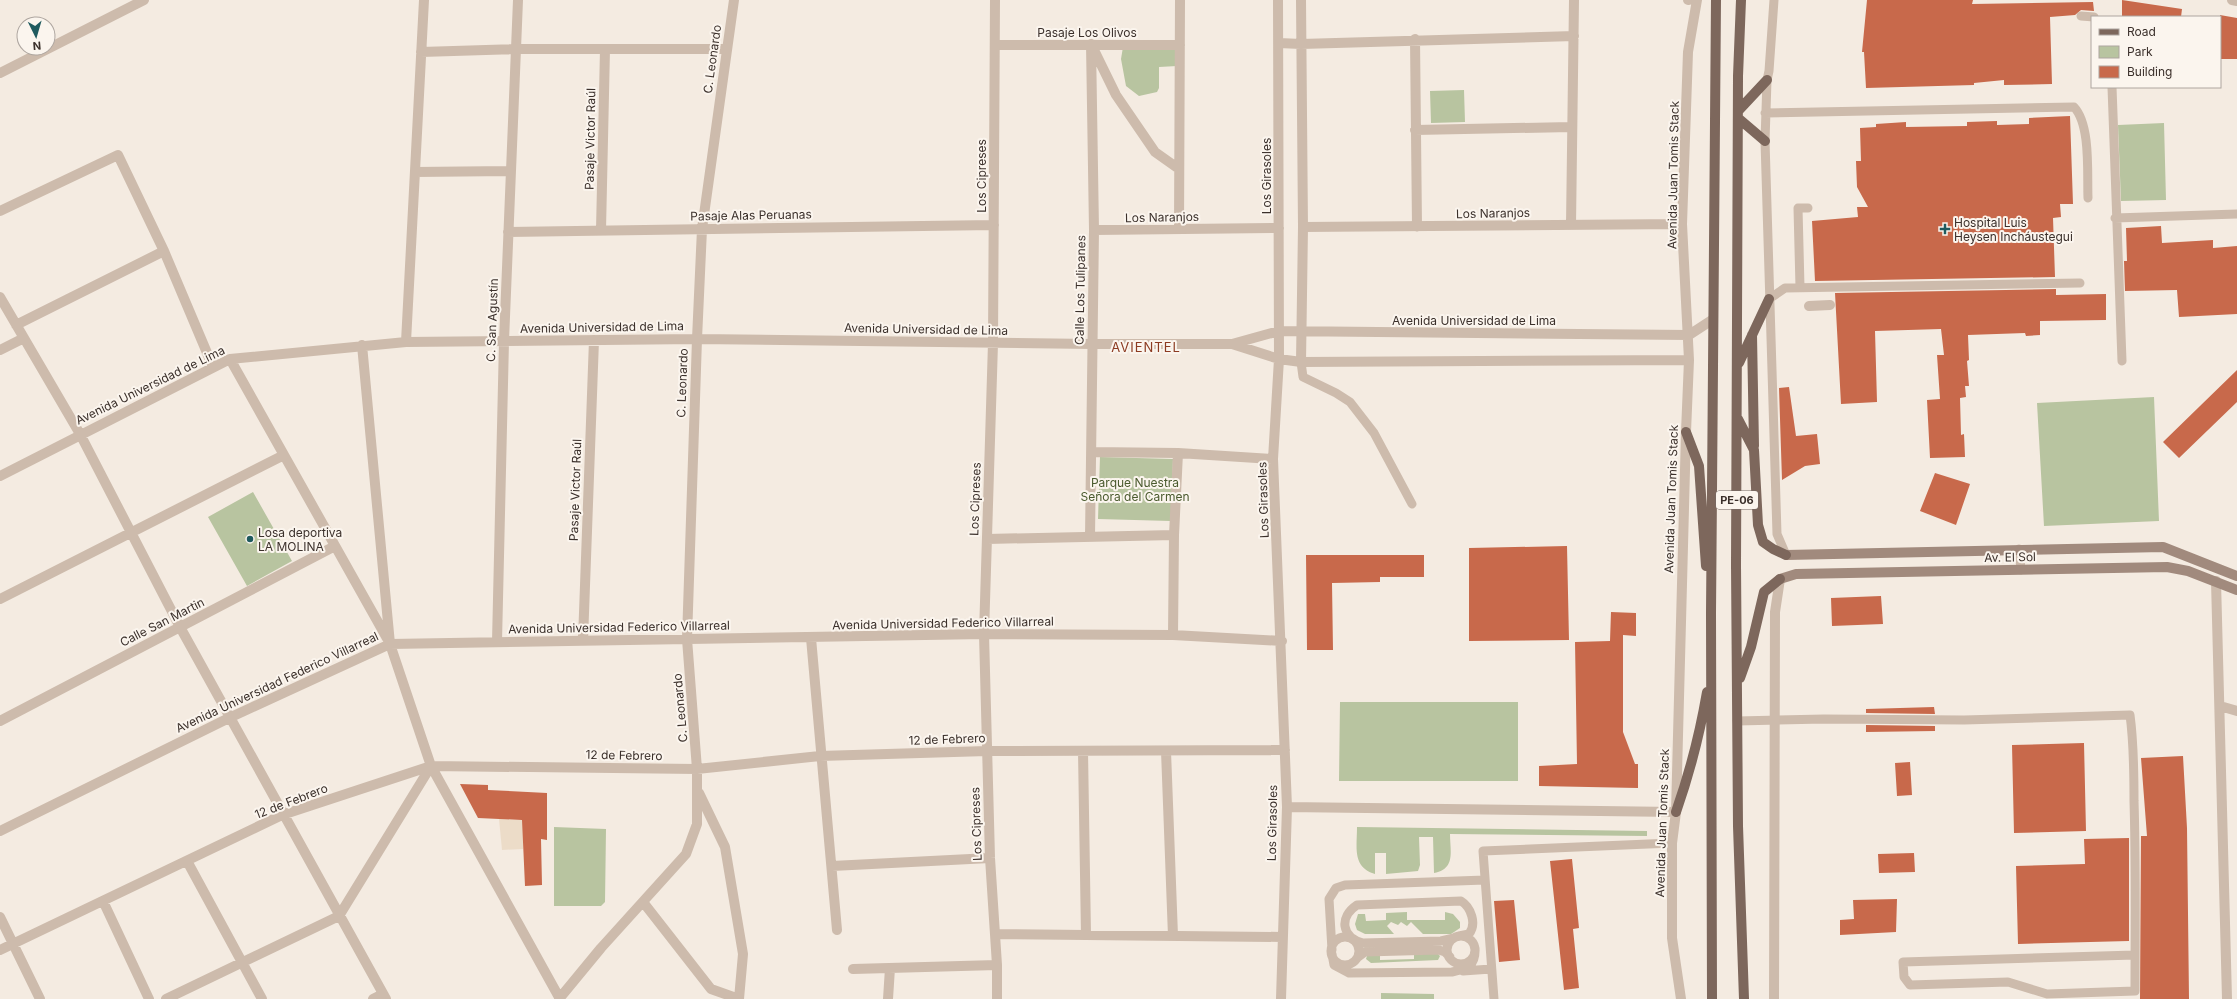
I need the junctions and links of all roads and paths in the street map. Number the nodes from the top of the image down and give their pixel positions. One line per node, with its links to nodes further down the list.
1 (144, 0): 29 (street)
2 (424, 0): 28 (street)
3 (518, 0): 25 (street, C. San Agustín)
4 (734, 0): 27 (street, C. Leonardo)
5 (996, 0): 23 (street, Los Cipreses)
6 (1180, 0): 24 (street)
7 (1278, 0): 20 (street, Los Girasoles)
8 (1301, 0): 22 (street)
9 (1574, 0): 18 (street)
10 (1697, 0): 45 (street, Avenida Juan Tomis Stack)
11 (1716, 0): 63 (main road, PE-06)
12 (1741, 0): 33 (main road, PE-06)
13 (1774, 0): 30 (lane)
14 (2232, 0): 15 (street)
15 (2237, 1)
16 (2081, 16): 17 (lane)
17 (2091, 17)
18 (1574, 36): 19 (street); 34 (street)
19 (1415, 39): 22 (street); 35 (street)
20 (1279, 42): 22 (street); 51 (street, Los Girasoles)
21 (1091, 44): 23 (street, Pasaje Los Olivos); 24 (street, Pasaje Los Olivos); 37 (street); 53 (street, Calle Los Tulipanes)
22 (1301, 44): 48 (street)
23 (995, 45): 46 (street, Los Cipreses)
24 (1180, 45): 37 (street)
25 (516, 49): 26 (street); 28 (street); 38 (street, C. San Agustín)
26 (605, 49): 27 (street); 52 (street, Pasaje Victor Raúl)
27 (727, 49): 50 (street, C. Leonardo)
28 (421, 52): 39 (street)
29 (0, 73)
30 (1767, 80): 32 (lane); 33 (main road)
31 (2112, 88): 44 (lane)
32 (1765, 113): 36 (lane); 40 (lane)
33 (1738, 114): 36 (main road); 84 (main road, PE-06)
34 (1571, 127): 35 (street); 47 (street)
35 (1415, 130): 49 (street)
36 (1765, 141): 60 (lane)
37 (1179, 170): 54 (street)
38 (511, 171): 39 (street); 55 (street, C. San Agustín)
39 (415, 172): 73 (street)
40 (2088, 198)
41 (1808, 208): 58 (lane)
42 (0, 211): 56 (street)
43 (2237, 214): 44 (lane)
44 (2115, 218): 82 (lane)
45 (1682, 224): 47 (street, Los Naranjos); 67 (street, Avenida Juan Tomis Stack)
46 (994, 225): 50 (street, Pasaje Alas Peruanas); 74 (street, Los Cipreses)
47 (1570, 225): 49 (street, Los Naranjos)
48 (1303, 227): 49 (street, Los Naranjos); 66 (street)
49 (1417, 227)
50 (702, 228): 52 (street, Pasaje Alas Peruanas); 70 (street, C. Leonardo)
51 (1279, 228): 54 (street, Los Naranjos); 65 (street, Los Girasoles)
52 (600, 230): 55 (street, Pasaje Alas Peruanas)
53 (1094, 230): 54 (street, Los Naranjos); 75 (street, Calle Los Tulipanes)
54 (1179, 230)
55 (508, 232): 72 (street, C. San Agustín)
56 (164, 251): 64 (street); 85 (street)
57 (2080, 283): 58 (lane)
58 (1800, 288): 60 (lane)
59 (0, 297): 64 (street)
60 (1769, 299): 68 (main road); 102 (lane)
61 (1809, 306): 62 (street)
62 (1830, 306)
63 (1712, 320): 67 (street); 109 (main road, PE-06)
64 (16, 325): 69 (street)
65 (1279, 330): 66 (street, Avenida Universidad de Lima); 76 (street, Avenida Universidad de Lima); 80 (street, Los Girasoles)
66 (1302, 332): 67 (street, Avenida Universidad de Lima); 83 (street)
67 (1689, 335): 81 (street, Avenida Juan Tomis Stack)
68 (1752, 335): 84 (main road); 89 (main road)
69 (24, 338): 78 (street); 88 (street)
70 (697, 339): 71 (street, Avenida Universidad de Lima); 74 (street, Avenida Universidad de Lima); 114 (street, C. Leonardo)
71 (594, 340): 72 (street, Avenida Universidad de Lima); 115 (street, Pasaje Victor Raúl)
72 (504, 341): 73 (street, Avenida Universidad de Lima); 117 (street, C. San Agustín)
73 (406, 342): 77 (street, Avenida Universidad de Lima)
74 (993, 343): 75 (street, Avenida Universidad de Lima); 99 (street, Los Cipreses)
75 (1092, 344): 76 (street, Avenida Universidad de Lima); 90 (street, Calle Los Tulipanes)
76 (1232, 344): 80 (street, Avenida Universidad de Lima)
77 (362, 345): 79 (street, Avenida Universidad de Lima); 118 (street)
78 (0, 350)
79 (230, 359): 85 (street, Avenida Universidad de Lima); 92 (street)
80 (1279, 359): 83 (street, Avenida Universidad de Lima); 93 (street, Los Girasoles)
81 (1690, 360): 83 (street, Avenida Universidad de Lima); 87 (street, Avenida Juan Tomis Stack)
82 (2122, 361)
83 (1301, 362): 95 (lane)
84 (1738, 364): 86 (main road, PE-06)
85 (213, 368): 88 (street, Avenida Universidad de Lima)
86 (1737, 416): 89 (main road); 120 (main road, PE-06)
87 (1686, 432): 109 (main road); 136 (street, Avenida Juan Tomis Stack)
88 (80, 434): 94 (street, Avenida Universidad de Lima); 96 (street)
89 (1754, 450): 102 (main road)
90 (1092, 452): 91 (street); 98 (street, Calle Los Tulipanes)
91 (1178, 453): 93 (street); 97 (street)
92 (284, 455): 96 (street); 100 (street)
93 (1273, 459): 116 (street, Los Girasoles)
94 (0, 476)
95 (1412, 504)
96 (132, 532): 108 (street); 110 (street)
97 (1174, 535): 98 (street); 112 (street)
98 (1090, 536): 99 (street)
99 (987, 539): 111 (street, Los Cipreses)
100 (335, 546): 110 (street, Calle San Martin); 118 (street)
101 (2019, 549): 102 (street, Av. El Sol); 103 (lane); 104 (street, Av. El Sol)
102 (1786, 555)
103 (2021, 570): 105 (street, Av. El Sol); 106 (street, Av. El Sol)
104 (2237, 576)
105 (1780, 580): 120 (main road); 124 (street)
106 (2216, 581): 107 (street, Av. El Sol); 121 (street)
107 (2237, 590)
108 (0, 599)
109 (1711, 613): 119 (main road, PE-06)
110 (180, 627): 123 (street); 125 (street, Calle San Martin)
111 (984, 634): 112 (street, Avenida Universidad Federico Villarreal); 113 (street, Avenida Universidad Federico Villarreal); 128 (street, Los Cipreses)
112 (1173, 635): 116 (street, Avenida Universidad Federico Villarreal)
113 (811, 638): 114 (street, Avenida Universidad Federico Villarreal); 131 (street)
114 (687, 639): 115 (street, Avenida Universidad Federico Villarreal); 133 (street, C. Leonardo)
115 (583, 640): 117 (street, Avenida Universidad Federico Villarreal)
116 (1282, 641): 127 (street, Los Girasoles)
117 (498, 642): 118 (street, Avenida Universidad Federico Villarreal)
118 (390, 644): 123 (street, Avenida Universidad Federico Villarreal); 132 (street)
119 (1711, 662): 136 (main road); 181 (main road, PE-06)
120 (1738, 683): 126 (main road, PE-06)
121 (2220, 706): 122 (street); 184 (street)
122 (2237, 711)
123 (229, 718): 137 (street); 138 (street, Avenida Universidad Federico Villarreal)
124 (1775, 720): 126 (lane); 159 (lane); 183 (street)
125 (0, 721)
126 (1737, 721): 182 (main road, PE-06)
127 (1285, 750): 130 (street, 12 de Febrero); 135 (street, Los Girasoles)
128 (987, 751): 129 (street, 12 de Febrero); 131 (street, 12 de Febrero); 140 (street, Los Cipreses)
129 (1083, 751): 130 (street, 12 de Febrero); 150 (street)
130 (1166, 751): 151 (street)
131 (820, 756): 133 (street, 12 de Febrero); 142 (street)
132 (431, 766): 133 (street, 12 de Febrero); 137 (street, 12 de Febrero); 146 (street); 174 (street)
133 (698, 769): 134 (street, C. Leonardo)
134 (698, 790): 145 (street, C. Leonardo); 175 (street)
135 (1287, 807): 136 (street); 152 (street, Los Girasoles)
136 (1676, 812): 139 (street, Avenida Juan Tomis Stack)
137 (282, 815): 141 (street, 12 de Febrero); 146 (street)
138 (0, 831)
139 (1672, 843): 143 (lane); 180 (street, Avenida Juan Tomis Stack)
140 (990, 858): 142 (street); 149 (street, Los Cipreses)
141 (187, 861): 144 (street, 12 de Febrero); 162 (street)
142 (832, 866): 148 (street)
143 (1485, 880): 158 (lane); 166 (lane)
144 (102, 901): 155 (street, 12 de Febrero); 170 (street)
145 (643, 902): 174 (street, C. Leonardo); 175 (street)
146 (339, 916): 162 (street); 168 (street)
147 (0, 918): 155 (street)
148 (837, 930)
149 (995, 934): 150 (street); 163 (street, Los Cipreses)
150 (1086, 935): 151 (street)
151 (1173, 936): 152 (street)
152 (1282, 937): 178 (street, Los Girasoles)
153 (1456, 937): 154 (lane); 154 (lane); 156 (lane); 160 (lane)
154 (1352, 939): 158 (lane); 161 (lane)
155 (14, 944): 157 (street, 12 de Febrero); 169 (street)
156 (1475, 948): 160 (lane); 167 (lane)
157 (0, 950)
158 (1332, 952): 161 (lane); 167 (lane)
159 (2135, 955): 159 (lane)
160 (1450, 957): 161 (lane)
161 (1357, 958)
162 (242, 962): 171 (street); 172 (street)
163 (997, 965): 164 (street); 177 (street, Los Cipreses)
164 (890, 968): 165 (street); 176 (street)
165 (853, 969)
166 (1491, 969): 167 (lane); 179 (lane)
167 (1452, 972)
168 (384, 996): 173 (street)
169 (40, 999)
170 (149, 999)
171 (166, 999)
172 (262, 999)
173 (373, 999)
174 (560, 999)
175 (739, 999)
176 (888, 999)
177 (997, 999)
178 (1281, 999)
179 (1494, 999)
180 (1681, 999)
181 (1712, 999)
182 (1744, 999)
183 (1774, 999)
184 (2227, 999)

